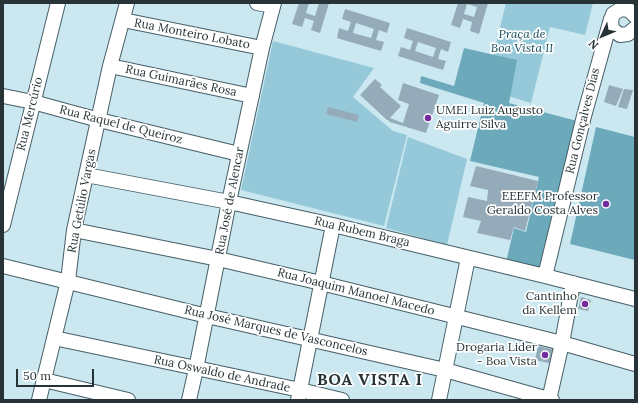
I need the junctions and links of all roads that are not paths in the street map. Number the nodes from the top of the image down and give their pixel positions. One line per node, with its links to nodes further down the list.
1 (58, 3): 13 (street, Rua Mercúrio)
2 (127, 3): 6 (street, Rua Getúlio Vargas)
3 (257, 3): 4 (street)
4 (274, 5): 8 (street, Rua José de Alencar)
5 (623, 11): 7 (street); 9 (street, Rua Gonçalves Dias)
6 (123, 20): 8 (street, Rua Monteiro Lobato); 10 (street, Rua Getúlio Vargas)
7 (631, 31): 9 (street, Rua Gonçalves Dias)
8 (262, 48): 12 (street, Rua José de Alencar)
9 (599, 60): 24 (street, Rua Gonçalves Dias)
10 (110, 66): 12 (street, Rua Guimarães Rosa); 14 (street, Rua Getúlio Vargas)
11 (3, 96): 13 (street, Rua Raquel de Queiroz)
12 (252, 96): 15 (street, Rua José de Alencar)
13 (33, 102): 14 (street, Rua Raquel de Queiroz); 18 (street, Rua Mercúrio)
14 (99, 120): 15 (street, Rua Raquel de Queiroz); 16 (street, Rua Getúlio Vargas)
15 (239, 154): 17 (street, Rua José de Alencar)
16 (86, 176): 17 (street, Rua Rubem Braga); 20 (street, Rua Getúlio Vargas)
17 (229, 202): 19 (street, Rua Rubem Braga); 22 (street, Rua José de Alencar)
18 (3, 225)
19 (333, 225): 21 (street, Rua Rubem Braga); 27 (street)
20 (74, 230): 22 (street, Rua Joaquim Manoel Macedo); 25 (street, Rua Getúlio Vargas)
21 (468, 258): 24 (street, Rua Rubem Braga); 30 (street)
22 (218, 259): 27 (street, Rua Joaquim Manoel Macedo); 29 (street, Rua José de Alencar)
23 (3, 266): 25 (street, Rua José Marques de Vasconcelos)
24 (545, 276): 26 (street, Rua Rubem Braga)
25 (68, 281): 29 (street, Rua José Marques de Vasconcelos); 31 (street, Rua Getúlio Vargas)
26 (573, 282): 28 (street, Rua Rubem Braga); 33 (street)
27 (321, 283): 30 (street, Rua Joaquim Manoel Macedo); 32 (street)
28 (635, 299)
29 (207, 316): 32 (street, Rua José Marques de Vasconcelos); 35 (street, Rua José de Alencar)
30 (457, 316): 33 (street, Rua Joaquim Manoel Macedo); 36 (street)
31 (54, 338): 35 (street, Rua Oswaldo de Andrade); 37 (street, Rua Getúlio Vargas)
32 (310, 340): 36 (street, Rua José Marques de Vasconcelos); 38 (street)
33 (562, 343): 34 (street, Rua Joaquim Manoel Macedo); 44 (street)
34 (635, 364)
35 (196, 369): 38 (street, Rua Oswaldo de Andrade); 41 (street, Rua José de Alencar)
36 (445, 370): 43 (street); 44 (street, Rua José Marques de Vasconcelos)
37 (44, 380): 39 (street, Rua Getúlio Vargas); 40 (street)
38 (299, 395): 42 (street, Rua Oswaldo de Andrade)
39 (40, 400)
40 (128, 400)
41 (189, 400)
42 (342, 400)
43 (439, 400)
44 (550, 400)

